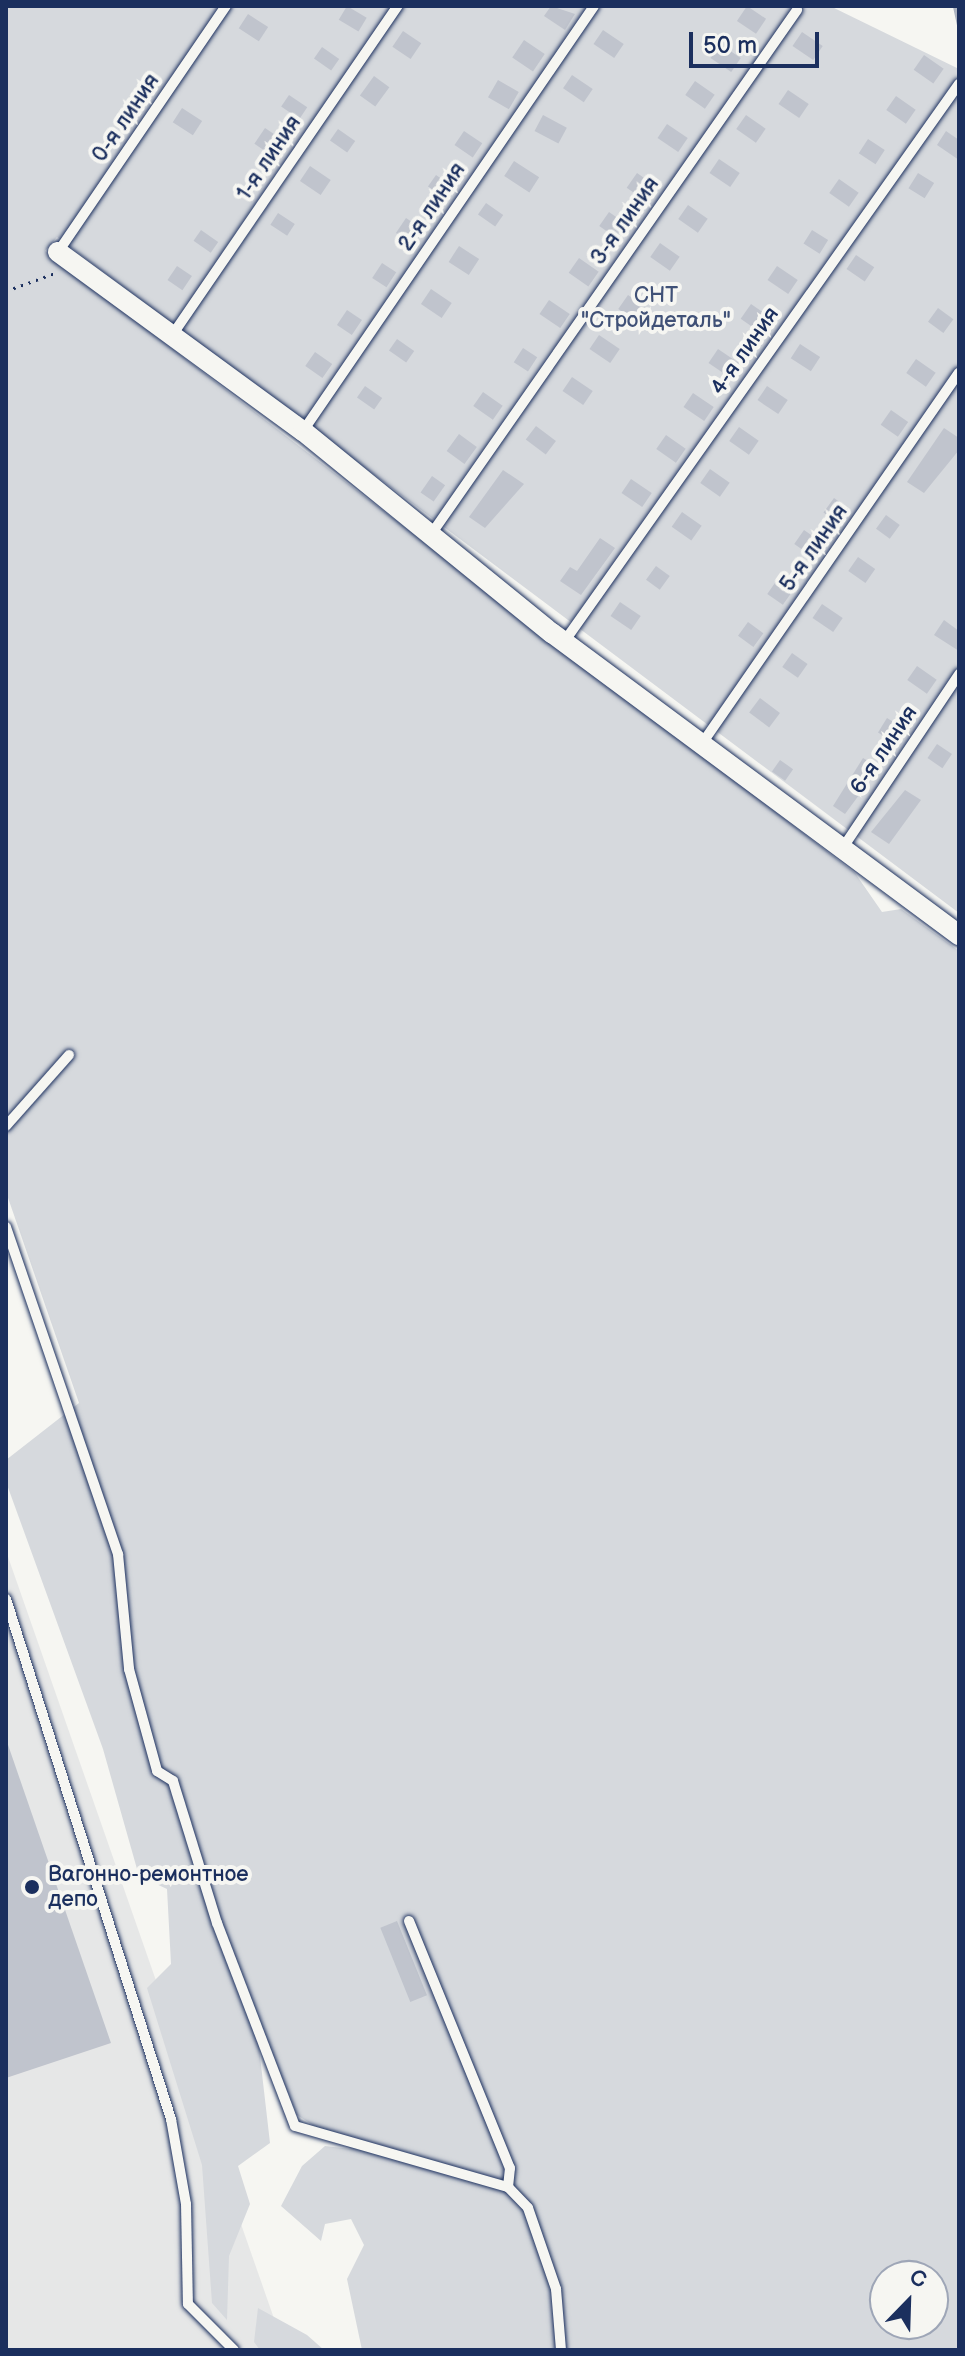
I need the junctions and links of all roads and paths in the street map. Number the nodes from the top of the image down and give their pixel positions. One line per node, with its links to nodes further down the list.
1 (226, 6): 6 (lane, 0-я линия)
2 (398, 6): 8 (lane, 1-я линия)
3 (594, 6): 10 (lane, 2-я линия)
4 (797, 10): 11 (lane, 3-я линия)
5 (959, 84): 12 (lane, 4-я линия)
6 (66, 258): 7 (path); 8 (street)
7 (6, 291)
8 (173, 334): 10 (street)
9 (959, 373): 14 (lane, 5-я линия)
10 (303, 431): 11 (street)
11 (432, 533): 12 (street)
12 (564, 642): 14 (street)
13 (959, 674): 15 (lane, 6-я линия)
14 (701, 745): 15 (street)
15 (842, 849): 16 (street)
16 (959, 935)
17 (69, 1055): 18 (lane)
18 (6, 1126)
19 (6, 1227): 22 (lane)
20 (6, 1599): 23 (lane)
21 (409, 1921): 22 (lane)
22 (508, 2187): 24 (lane)
23 (234, 2350)
24 (561, 2350)

